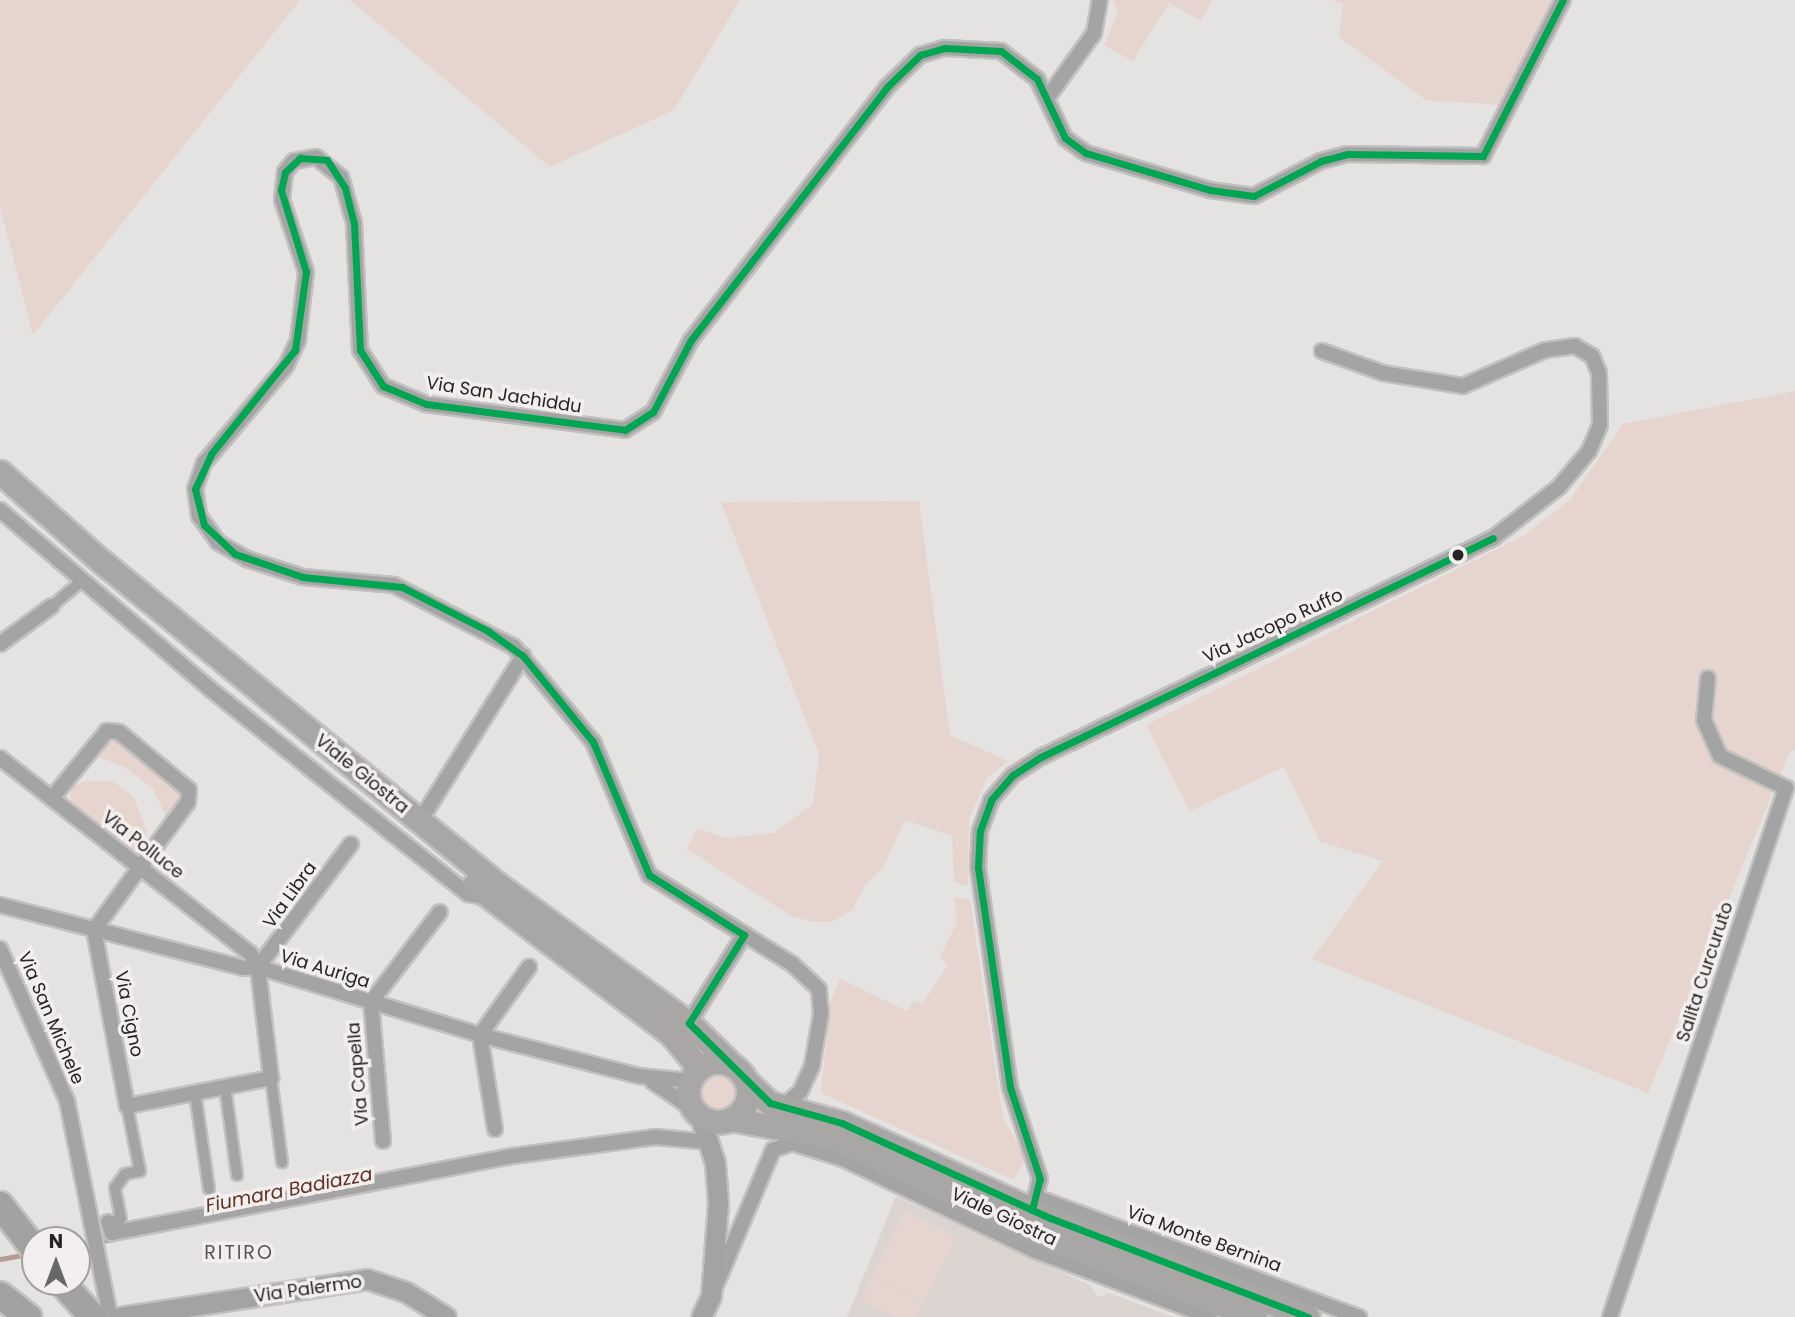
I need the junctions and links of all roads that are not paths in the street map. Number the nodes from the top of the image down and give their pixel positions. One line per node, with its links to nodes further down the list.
1 (1100, 0): 3 (street)
2 (1563, 0): 3 (street, Via San Jachiddu)
3 (1048, 97): 11 (street, Via San Jachiddu)
4 (1322, 351): 46 (street, Via Jacopo Ruffo)
5 (0, 472): 15 (main road, Viale Giostra)
6 (0, 492): 18 (main road, Viale Giostra)
7 (0, 510): 8 (street)
8 (82, 581): 9 (street); 18 (street)
9 (52, 606): 10 (street)
10 (0, 644)
11 (523, 656): 15 (street); 22 (street, Via San Jachiddu)
12 (1708, 678): 63 (street, Salita Curcuruto)
13 (0, 758): 14 (street, Via Polluce)
14 (52, 798): 17 (street, Via Polluce); 17 (street)
15 (420, 821): 27 (main road, Viale Giostra)
16 (351, 844): 24 (street, Via Libra)
17 (140, 868): 21 (street); 24 (street, Via Polluce)
18 (489, 898): 30 (main road, Viale Giostra)
19 (0, 905): 21 (street, Via Auriga)
20 (440, 912): 26 (street)
21 (93, 930): 24 (street, Via Auriga); 35 (street, Via Cigno)
22 (744, 935): 27 (street); 36 (street, Via San Jachiddu)
23 (0, 948): 48 (street, Via San Michele)
24 (258, 967): 26 (street, Via Auriga); 32 (street)
25 (529, 967): 28 (street)
26 (371, 1002): 28 (street, Via Auriga); 40 (street, Via Capella)
27 (689, 1023): 29 (main road, Viale Giostra)
28 (481, 1035): 31 (street, Via Auriga); 39 (street)
29 (739, 1073): 30 (main road); 36 (main road, Viale Giostra); 38 (main road)
30 (695, 1074): 31 (street); 37 (main road)
31 (639, 1076): 37 (street)
32 (271, 1078): 33 (street); 42 (street)
33 (225, 1087): 34 (street); 44 (street)
34 (195, 1093): 35 (street); 45 (street)
35 (127, 1106): 48 (street)
36 (782, 1107): 46 (main road, Viale Giostra)
37 (696, 1112): 38 (main road); 41 (main road)
38 (737, 1123): 43 (main road); 60 (main road, Viale Giostra)
39 (495, 1129)
40 (383, 1141)
41 (709, 1142): 43 (main road); 48 (street)
42 (282, 1162)
43 (715, 1163): 52 (main road)
44 (236, 1175)
45 (209, 1189)
46 (1034, 1203): 61 (main road, Viale Giostra); 62 (street, Via Monte Bernina)
47 (0, 1205): 49 (highway)
48 (100, 1224): 55 (street, Via San Michele)
49 (21, 1232)
50 (0, 1295): 53 (highway)
51 (74, 1296): 54 (highway)
52 (711, 1296): 58 (main road); 59 (street, Viale Giostra)
53 (28, 1317)
54 (93, 1317)
55 (110, 1317)
56 (120, 1317): 57 (main road, Via Palermo)
57 (446, 1317)
58 (701, 1317)
59 (1210, 1317)
60 (1255, 1317)
61 (1308, 1317)
62 (1359, 1317)
63 (1610, 1317)

